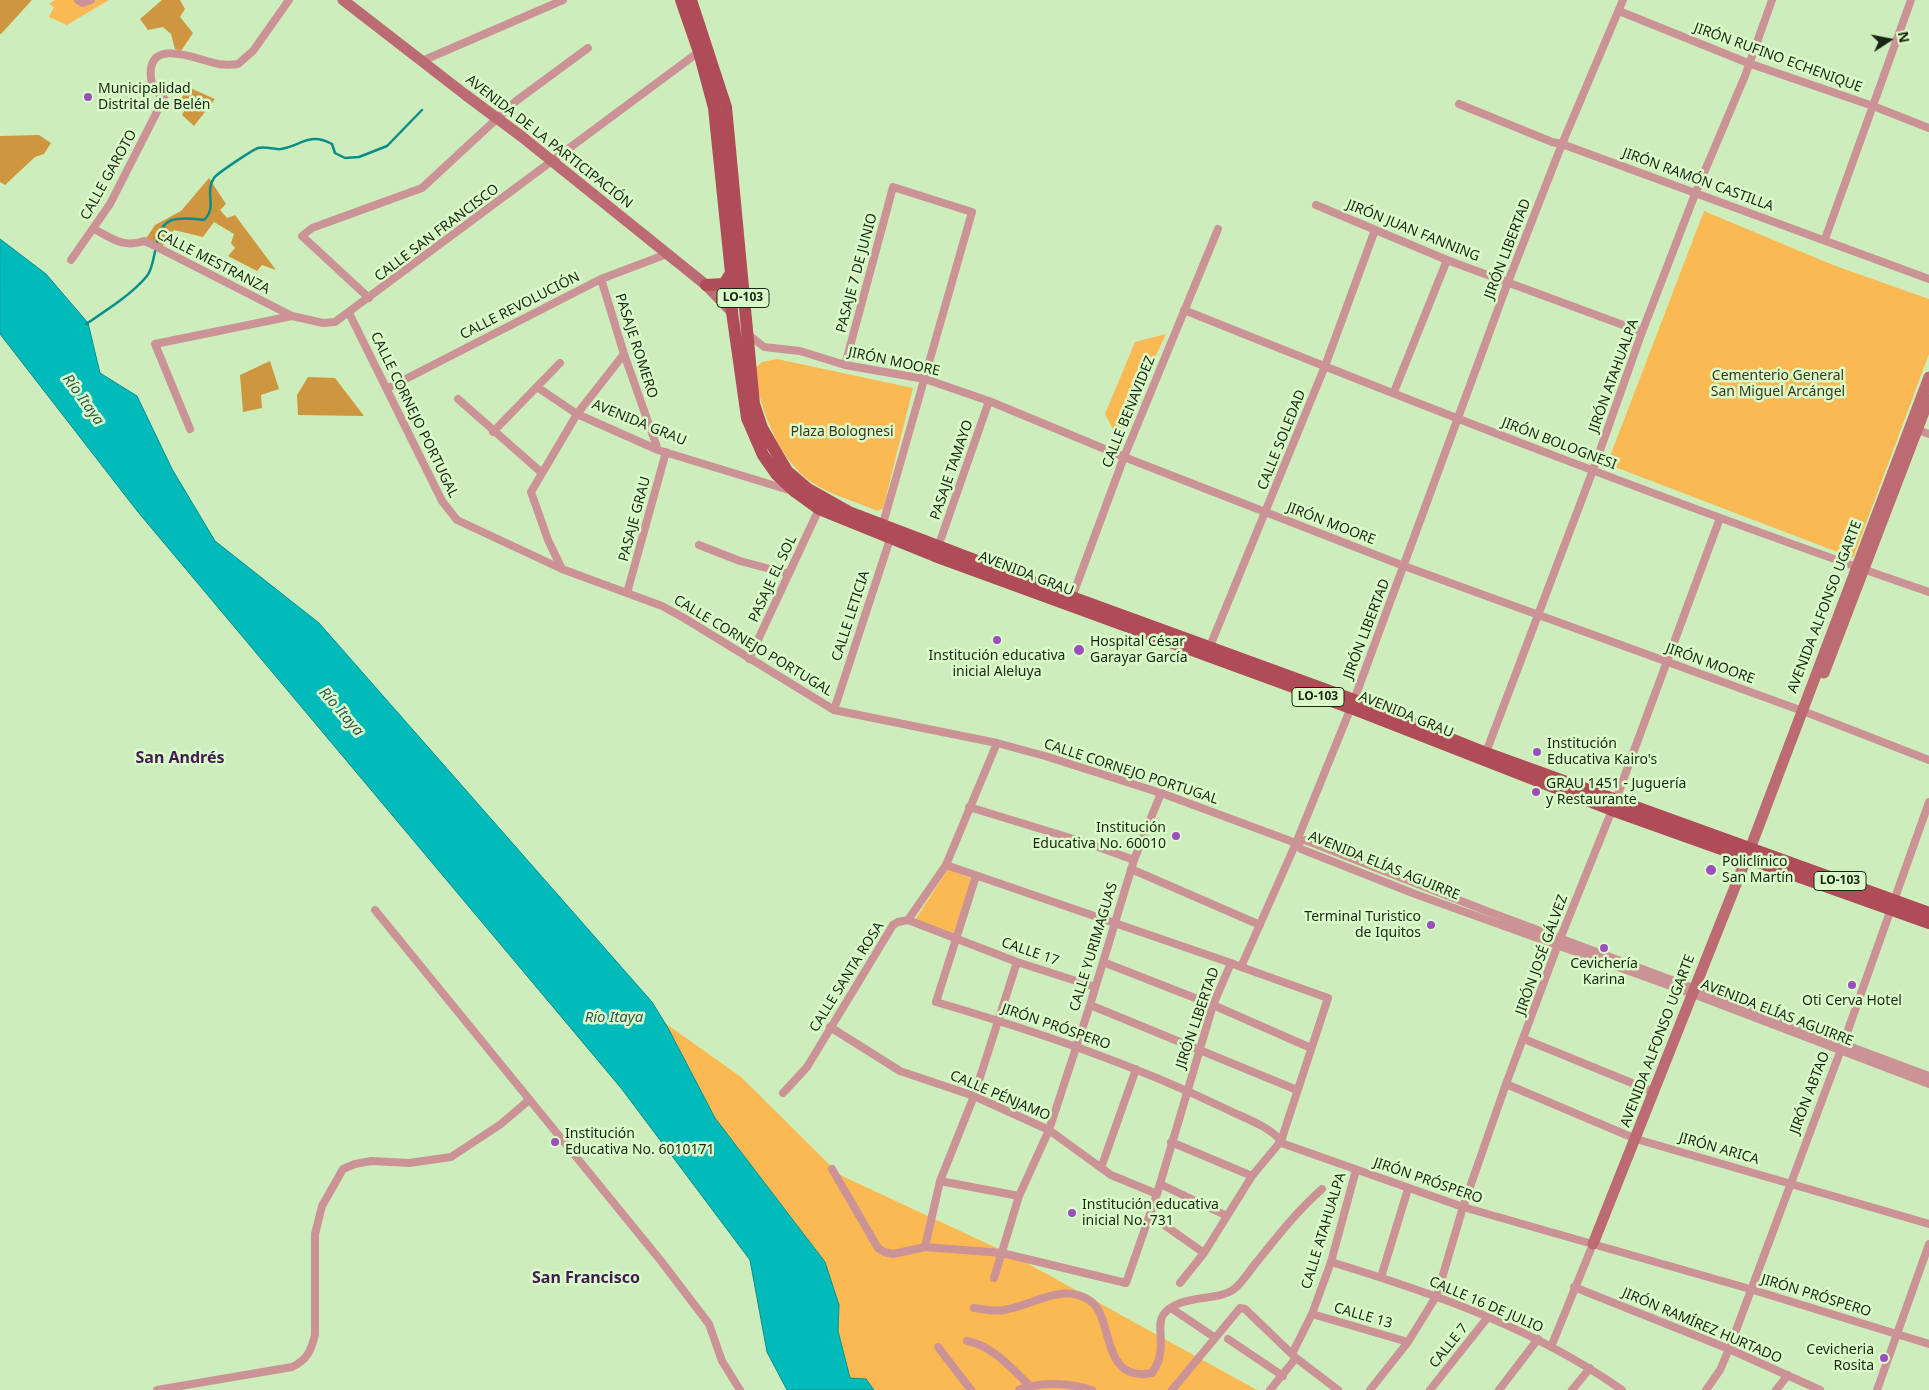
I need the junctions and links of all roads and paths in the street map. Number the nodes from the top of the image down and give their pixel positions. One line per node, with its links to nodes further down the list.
1 (78, 0): 2 (street)
2 (91, 0)
3 (290, 0): 25 (street, CALLE GAROTO)
4 (343, 0): 15 (main road, AVENIDA DE LA PARTICIPACIÓN)
5 (563, 0): 11 (street)
6 (681, 0): 14 (main road, LO-103)
7 (691, 0): 14 (main road, LO-103)
8 (1623, 0): 12 (street, JIRÓN LIBERTAD)
9 (1772, 0): 16 (street, JIRÓN ATAHUALPA)
10 (1912, 0): 18 (street)
11 (552, 2): 15 (street)
12 (1619, 11): 16 (street, JIRÓN RUFINO ECHENIQUE); 20 (street, JIRÓN LIBERTAD)
13 (588, 48): 37 (street)
14 (703, 48): 21 (street, CALLE SAN FRANCISCO); 32 (main road, LO-103); 43 (main road, LO-103)
15 (422, 61): 21 (main road, AVENIDA DE LA PARTICIPACIÓN, bridge)
16 (1748, 63): 18 (street, JIRÓN RUFINO ECHENIQUE); 23 (street, JIRÓN ATAHUALPA)
17 (1459, 104): 20 (street, JIRÓN RAMÓN CASTILLA)
18 (1873, 106): 19 (street, JIRÓN RUFINO ECHENIQUE); 28 (street)
19 (1929, 128)
20 (1562, 144): 23 (street, JIRÓN RAMÓN CASTILLA); 35 (street, JIRÓN LIBERTAD)
21 (553, 162): 29 (main road, AVENIDA DE LA PARTICIPACIÓN); 37 (street, CALLE SAN FRANCISCO)
22 (893, 187): 46 (street, PASAJE 7 DE JUNIO); 49 (street, CALLE LETICIA)
23 (1696, 194): 28 (street, JIRÓN RAMÓN CASTILLA); 42 (street, JIRÓN ATAHUALPA)
24 (1316, 205): 27 (street, JIRÓN JUAN FANNING)
25 (94, 229): 30 (street, CALLE GAROTO); 41 (street, CALLE MESTRANZA)
26 (1218, 229): 38 (street, CALLE BENAVIDEZ)
27 (1375, 230): 31 (street, JIRÓN JUAN FANNING); 47 (street, CALLE SOLEDAD)
28 (1825, 239): 34 (street, JIRÓN RAMÓN CASTILLA)
29 (667, 254): 33 (street, CALLE REVOLUCIÓN); 36 (main road, AVENIDA DE LA PARTICIPACIÓN)
30 (71, 260)
31 (1447, 260): 35 (street, JIRÓN JUAN FANNING); 52 (street)
32 (730, 273): 36 (main road); 39 (main road, LO-103)
33 (601, 279): 44 (street, PASAJE ROMERO); 51 (street, CALLE REVOLUCIÓN)
34 (1929, 279)
35 (1508, 282): 42 (street, JIRÓN JUAN FANNING); 57 (street, JIRÓN LIBERTAD)
36 (706, 284): 39 (main road, AVENIDA DE LA PARTICIPACIÓN)
37 (369, 298): 40 (street, CALLE SAN FRANCISCO)
38 (1184, 310): 47 (street, JIRÓN BOLOGNESI); 63 (street, CALLE BENAVIDEZ)
39 (732, 312): 43 (street, JIRÓN MOORE); 66 (main road, AVENIDA GRAU / LO-103)
40 (349, 313): 41 (street, CALLE SAN FRANCISCO); 51 (street, CALLE CORNEJO PORTUGAL)
41 (292, 316): 59 (street, CALLE SAN FRANCISCO)
42 (1642, 332): 64 (street, JIRÓN ATAHUALPA)
43 (746, 333): 46 (street, JIRÓN MOORE); 70 (main road, LO-103)
44 (624, 354): 56 (street); 62 (street, PASAJE ROMERO)
45 (560, 363): 50 (street)
46 (845, 365): 49 (street, JIRÓN MOORE)
47 (1325, 366): 52 (street, JIRÓN BOLOGNESI); 68 (street, CALLE SOLEDAD)
48 (1929, 377): 58 (main road, AVENIDA ALFONSO UGARTE)
49 (924, 379): 55 (street, JIRÓN MOORE); 70 (street, CALLE LETICIA)
50 (537, 387): 56 (street, AVENIDA GRAU); 60 (street)
51 (388, 388): 75 (street, CALLE CORNEJO PORTUGAL)
52 (1394, 392): 57 (street, JIRÓN BOLOGNESI)
53 (458, 399): 60 (street)
54 (1929, 399): 58 (main road, AVENIDA ALFONSO UGARTE)
55 (989, 401): 63 (street, JIRÓN MOORE); 72 (street, PASAJE TAMAYO)
56 (577, 414): 62 (street, AVENIDA GRAU); 65 (street)
57 (1456, 419): 64 (street, JIRÓN BOLOGNESI); 73 (street, JIRÓN LIBERTAD)
58 (1913, 428): 61 (street); 74 (main road, AVENIDA ALFONSO UGARTE)
59 (190, 429)
60 (493, 432): 65 (street)
61 (1929, 434)
62 (662, 451): 66 (street, AVENIDA GRAU); 78 (street, PASAJE GRAU)
63 (1124, 457): 68 (street, JIRÓN MOORE); 79 (street, CALLE BENAVIDEZ)
64 (1593, 470): 69 (street, JIRÓN BOLOGNESI); 80 (street, JIRÓN ATAHUALPA)
65 (542, 473): 75 (street)
66 (794, 491): 67 (main road, AVENIDA GRAU / LO-103)
67 (819, 509): 70 (main road, AVENIDA GRAU / LO-103); 76 (street, PASAJE EL SOL)
68 (1266, 513): 73 (street, JIRÓN MOORE); 81 (street, CALLE SOLEDAD)
69 (1720, 518): 74 (street, JIRÓN BOLOGNESI); 83 (street, JIRÓN JOSÉ GÁLVEZ)
70 (886, 532): 72 (main road, AVENIDA GRAU / LO-103); 85 (street, CALLE LETICIA)
71 (698, 546): 76 (street)
72 (936, 552): 79 (main road, AVENIDA GRAU / LO-103)
73 (1404, 566): 80 (street, JIRÓN MOORE); 84 (street, JIRÓN LIBERTAD)
74 (1860, 568): 77 (street, JIRÓN BOLOGNESI); 86 (main road, AVENIDA ALFONSO UGARTE)
75 (562, 569): 78 (street, CALLE CORNEJO PORTUGAL)
76 (789, 574): 82 (street, PASAJE EL SOL)
77 (1929, 592)
78 (627, 593): 82 (street, CALLE CORNEJO PORTUGAL)
79 (1070, 602): 81 (main road, AVENIDA GRAU / LO-103)
80 (1538, 614): 83 (street, JIRÓN MOORE); 88 (street, JIRÓN ATAHUALPA)
81 (1208, 653): 84 (main road, AVENIDA GRAU / LO-103)
82 (749, 659): 85 (street, CALLE CORNEJO PORTUGAL)
83 (1667, 662): 86 (street, JIRÓN MOORE); 92 (street, JIRÓN JOSÉ GÁLVEZ)
84 (1352, 704): 88 (main road, AVENIDA GRAU / LO-103); 94 (street, JIRÓN LIBERTAD)
85 (834, 710): 87 (street, CALLE CORNEJO PORTUGAL)
86 (1805, 712): 89 (street, JIRÓN MOORE); 95 (main road, AVENIDA ALFONSO UGARTE)
87 (997, 743): 90 (street, CALLE CORNEJO PORTUGAL); 93 (street, CALLE SANTA ROSA)
88 (1484, 757): 92 (main road, AVENIDA GRAU / LO-103)
89 (1929, 760)
90 (1160, 793): 94 (street, CALLE CORNEJO PORTUGAL); 96 (street, CALLE YURIMAGUAS)
91 (1929, 802): 102 (street, JIRÓN ABTAO)
92 (1614, 804): 95 (main road, AVENIDA GRAU / LO-103); 110 (street, JIRÓN JOSÉ GÁLVEZ)
93 (969, 807): 96 (street); 97 (street, CALLE SANTA ROSA)
94 (1296, 843): 100 (street, AVENIDA ELÍAS AGUIRRE); 101 (street, AVENIDA ELÍAS AGUIRRE); 108 (street, JIRÓN LIBERTAD)
95 (1749, 853): 102 (main road, AVENIDA GRAU / LO-103); 117 (main road, AVENIDA ALFONSO UGARTE)
96 (1134, 860): 98 (street, CALLE YURIMAGUAS)
97 (946, 865): 99 (street); 105 (street, CALLE SANTA ROSA)
98 (1131, 869): 106 (street, CALLE YURIMAGUAS); 108 (street)
99 (976, 876): 106 (street); 109 (street)
100 (1437, 892): 101 (street); 110 (street, AVENIDA ELÍAS AGUIRRE)
101 (1434, 901): 111 (street, AVENIDA ELÍAS AGUIRRE)
102 (1892, 905): 104 (main road, AVENIDA GRAU / LO-103); 107 (main road, AVENIDA GRAU / LO-103); 125 (street, JIRÓN ABTAO)
103 (375, 910): 136 (street)
104 (1929, 913)
105 (908, 920): 109 (street, CALLE 17); 121 (street, CALLE SANTA ROSA)
106 (1114, 921): 113 (street, CALLE YURIMAGUAS); 114 (street)
107 (1929, 922)
108 (1260, 925): 115 (street, JIRÓN LIBERTAD)
109 (957, 939): 112 (street, CALLE 17); 120 (street, JIRÓN PRÓSPERO)
110 (1560, 939): 111 (street, JIRÓN JOSÉ GÁLVEZ); 117 (street, AVENIDA ELÍAS AGUIRRE)
111 (1557, 947): 117 (street, AVENIDA ELÍAS AGUIRRE); 122 (street, JIRÓN JOSÉ GÁLVEZ)
112 (1017, 962): 116 (street, CALLE 17); 120 (street)
113 (1102, 962): 116 (street, CALLE YURIMAGUAS); 119 (street)
114 (1231, 963): 115 (street, JIRÓN LIBERTAD); 119 (street, JIRÓN LIBERTAD)
115 (1242, 966): 124 (street)
116 (1095, 987): 118 (street, CALLE YURIMAGUAS)
117 (1694, 991): 125 (street, AVENIDA ELÍAS AGUIRRE); 133 (main road, AVENIDA ALFONSO UGARTE)
118 (1090, 1005): 123 (street, CALLE YURIMAGUAS); 126 (street)
119 (1213, 1005): 124 (street); 126 (street, JIRÓN LIBERTAD)
120 (998, 1020): 123 (street, JIRÓN PRÓSPERO); 135 (street)
121 (830, 1027): 134 (street, CALLE SANTA ROSA); 135 (street, CALLE PÉNJAMO)
122 (1524, 1039): 129 (street, JIRÓN JOSÉ GÁLVEZ); 133 (street)
123 (1077, 1046): 127 (street, JIRÓN PRÓSPERO); 137 (street, CALLE YURIMAGUAS)
124 (1311, 1048): 132 (street)
125 (1841, 1048): 128 (street, AVENIDA ELÍAS AGUIRRE); 130 (street, AVENIDA ELÍAS AGUIRRE); 146 (street, JIRÓN ABTAO)
126 (1199, 1050): 131 (street, JIRÓN LIBERTAD); 132 (street)
127 (1136, 1069): 131 (street, JIRÓN PRÓSPERO); 141 (street)
128 (1929, 1076)
129 (1506, 1084): 138 (street, JIRÓN ARICA); 152 (street, JIRÓN JOSÉ GÁLVEZ)
130 (1929, 1084)
131 (1187, 1090): 139 (street, JIRÓN PRÓSPERO); 140 (street, JIRÓN LIBERTAD)
132 (1297, 1090): 139 (street)
133 (1654, 1092): 138 (main road, AVENIDA ALFONSO UGARTE)
134 (783, 1093)
135 (974, 1096): 137 (street, CALLE PÉNJAMO); 145 (street)
136 (529, 1100): 187 (street); 188 (street)
137 (1049, 1130): 141 (street, CALLE PÉNJAMO); 151 (street, CALLE YURIMAGUAS)
138 (1636, 1139): 146 (street, JIRÓN ARICA); 156 (main road, AVENIDA ALFONSO UGARTE)
139 (1281, 1141): 143 (street, JIRÓN PRÓSPERO); 144 (street)
140 (1171, 1142): 144 (street); 147 (street, JIRÓN LIBERTAD)
141 (1101, 1168): 150 (street, CALLE PÉNJAMO)
142 (832, 1170): 158 (street)
143 (1356, 1170): 149 (street, JIRÓN PRÓSPERO); 161 (street, CALLE ATAHUALPA)
144 (1252, 1176): 154 (street)
145 (940, 1181): 151 (street); 158 (street)
146 (1790, 1182): 155 (street, JIRÓN ARICA); 166 (street, JIRÓN ABTAO)
147 (1160, 1184): 150 (street, JIRÓN LIBERTAD); 154 (street)
148 (1322, 1189): 169 (street)
149 (1408, 1189): 152 (street, JIRÓN PRÓSPERO); 162 (street)
150 (1157, 1194): 153 (street, JIRÓN LIBERTAD)
151 (1019, 1196): 159 (street, CALLE YURIMAGUAS)
152 (1463, 1207): 156 (street, JIRÓN PRÓSPERO); 167 (street, JIRÓN JOSÉ GÁLVEZ)
153 (1150, 1215): 159 (street, JIRÓN LIBERTAD); 160 (street)
154 (1227, 1216): 160 (street)
155 (1929, 1224)
156 (1593, 1244): 165 (street); 166 (street, JIRÓN PRÓSPERO)
157 (1929, 1244): 172 (street)
158 (925, 1247): 159 (street)
159 (1002, 1253): 163 (street, CALLE YURIMAGUAS)
160 (1204, 1253): 164 (street)
161 (1331, 1262): 162 (street, CALLE 16 DE JULIO); 170 (street, CALLE ATAHUALPA)
162 (1381, 1277): 167 (street, CALLE 16 DE JULIO)
163 (994, 1278)
164 (1180, 1283)
165 (1574, 1287): 180 (street); 181 (street, JIRÓN RAMÍREZ HURTADO)
166 (1750, 1289): 172 (street, JIRÓN PRÓSPERO); 181 (street, JIRÓN ABTAO)
167 (1437, 1295): 171 (street, CALLE 16 DE JULIO); 177 (street, JIRÓN JOSÉ GÁLVEZ)
168 (974, 1308): 169 (street)
169 (1171, 1308): 173 (street)
170 (1312, 1314): 177 (street, CALLE 13); 182 (street, CALLE ATAHUALPA)
171 (1488, 1317): 175 (street, CALLE 16 DE JULIO); 196 (street, CALLE 7)
172 (1897, 1334): 178 (street, JIRÓN PRÓSPERO); 203 (street)
173 (1214, 1337): 182 (street); 192 (street)
174 (1228, 1339): 185 (street)
175 (1538, 1339): 180 (street, CALLE 16 DE JULIO); 197 (street)
176 (966, 1341): 186 (street)
177 (1408, 1342): 195 (street, JIRÓN JOSÉ GÁLVEZ)
178 (1929, 1344)
179 (938, 1347): 189 (street)
180 (1551, 1347): 183 (street, CALLE 16 DE JULIO)
181 (1729, 1349): 184 (street, JIRÓN RAMÍREZ HURTADO); 200 (street, JIRÓN ABTAO)
182 (1294, 1356): 185 (street, CALLE ATAHUALPA); 194 (street)
183 (1590, 1368): 198 (street); 199 (street, CALLE 16 DE JULIO)
184 (1788, 1375): 201 (street); 202 (street, JIRÓN RAMÍREZ HURTADO)
185 (1283, 1376): 193 (street, CALLE ATAHUALPA)
186 (1030, 1386): 190 (street); 191 (street)
187 (157, 1390)
188 (740, 1390)
189 (971, 1390)
190 (1019, 1390)
191 (1092, 1390)
192 (1172, 1390)
193 (1270, 1390)
194 (1338, 1390)
195 (1370, 1390)
196 (1430, 1390)
197 (1499, 1390)
198 (1572, 1390)
199 (1622, 1390)
200 (1706, 1390)
201 (1776, 1390)
202 (1820, 1390)
203 (1877, 1390)

